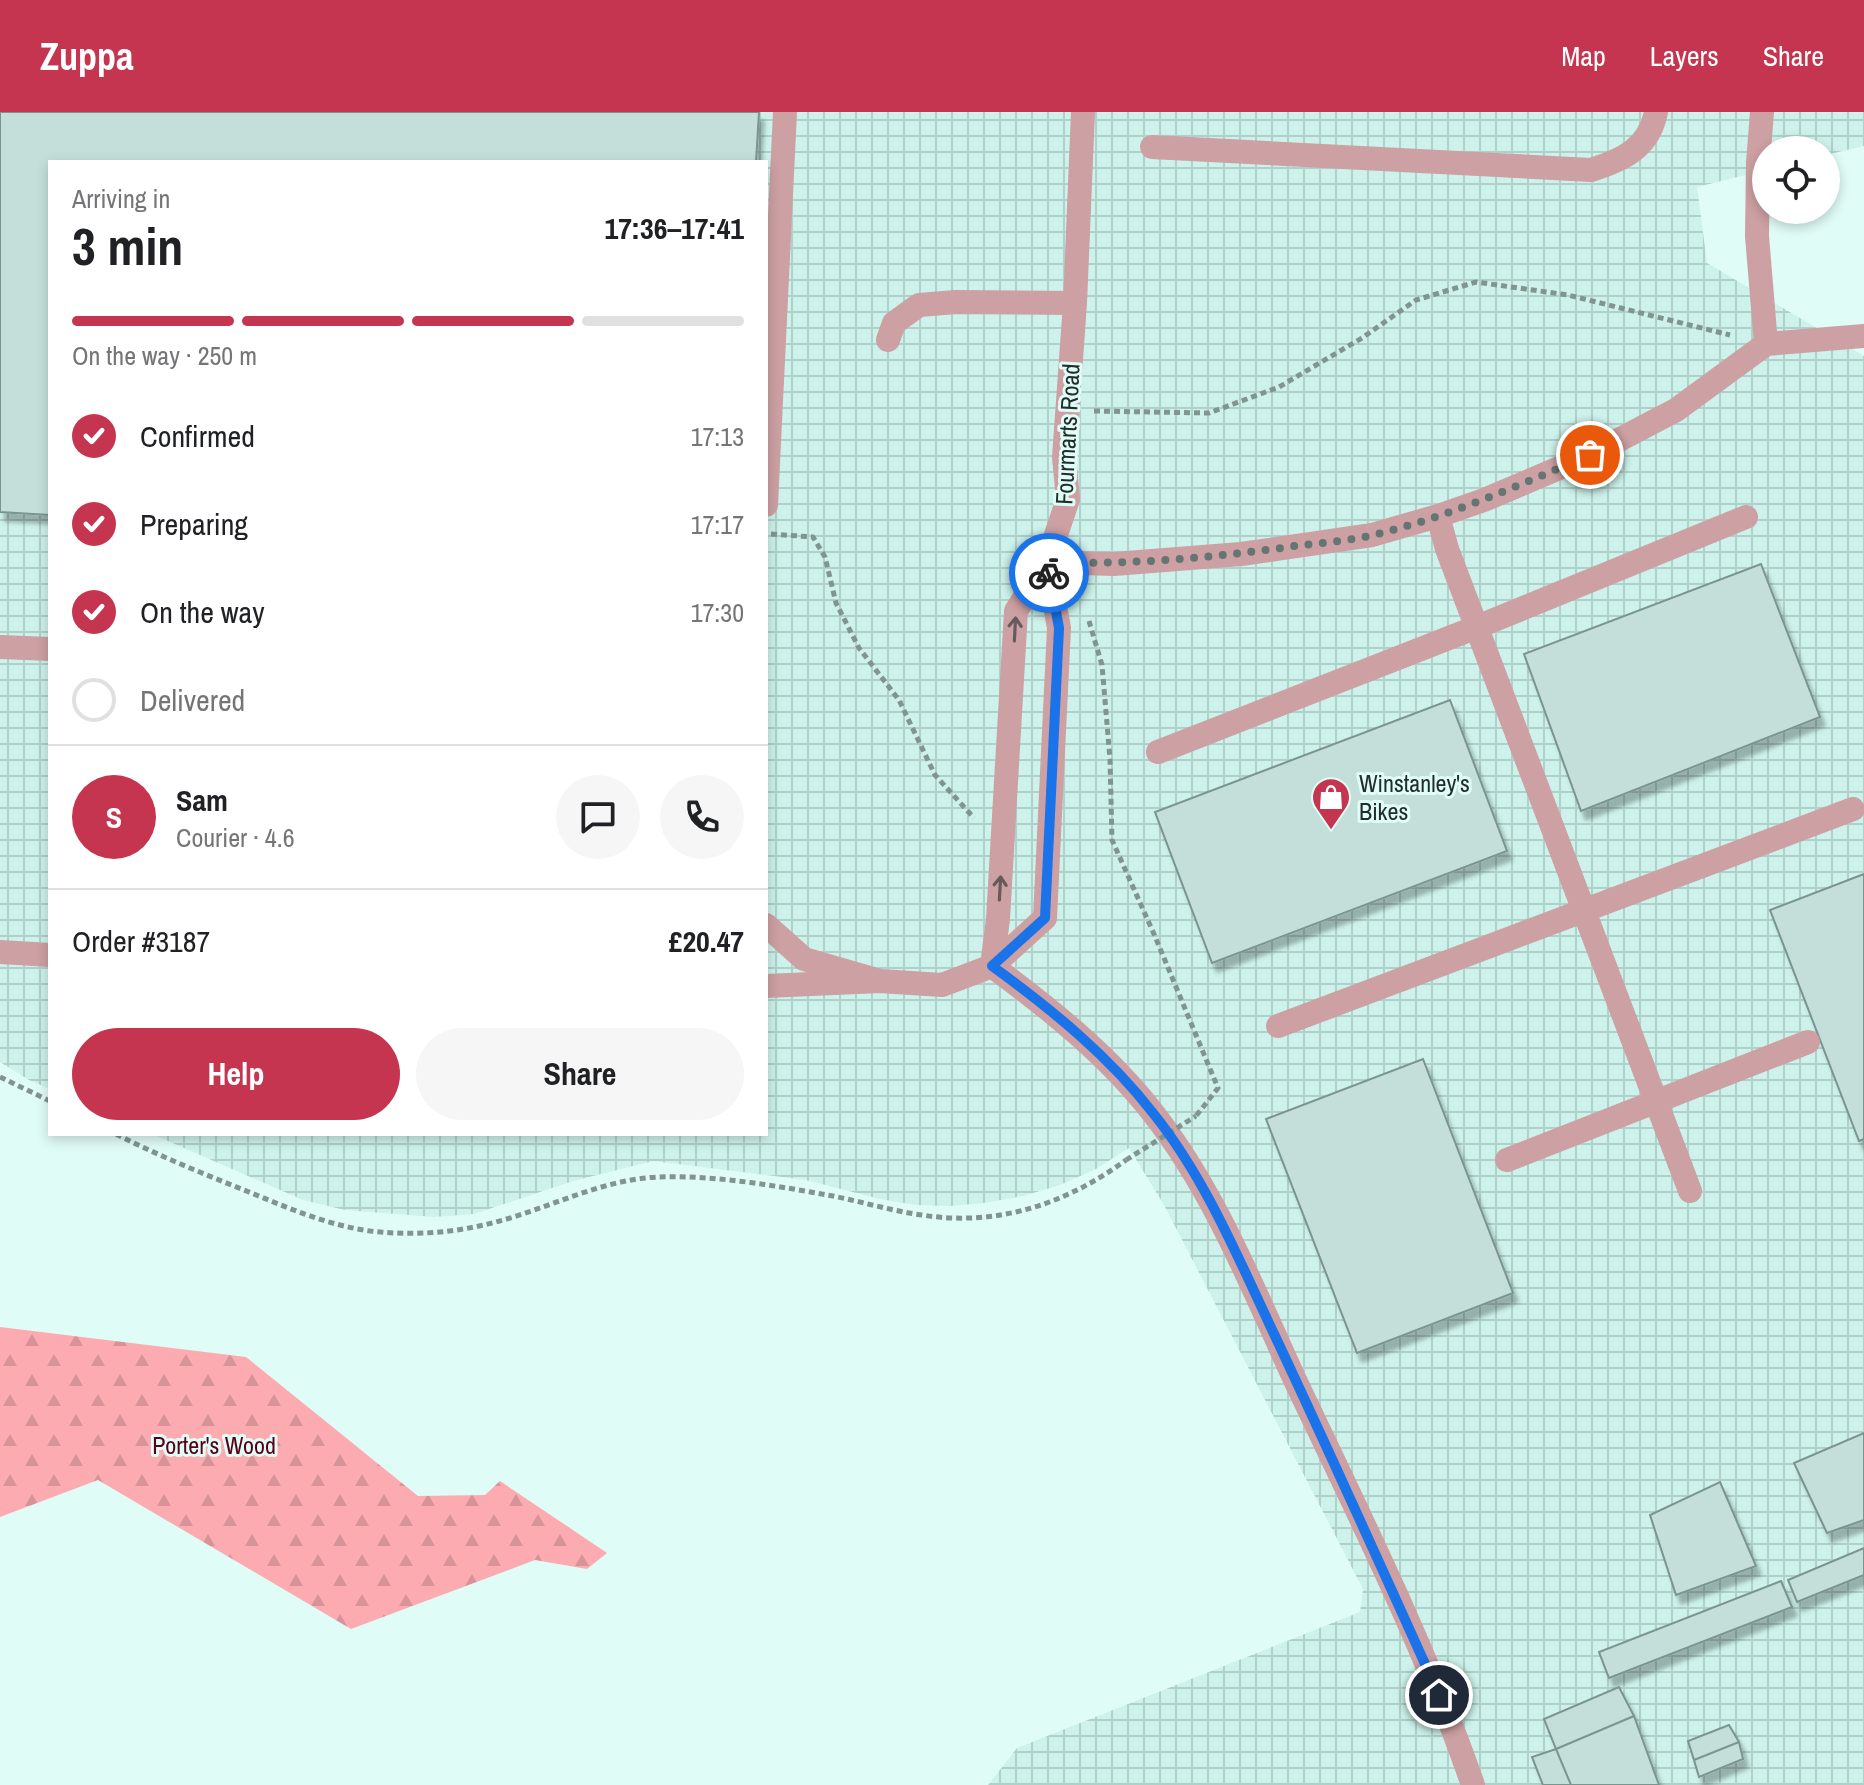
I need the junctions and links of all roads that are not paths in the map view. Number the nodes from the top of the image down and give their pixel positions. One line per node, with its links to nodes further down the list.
1 (785, 112): 10 (street)
2 (1083, 112): 6 (street, Fourmarts Road)
3 (1656, 112): 5 (street)
4 (1762, 112): 9 (street)
5 (1152, 147)
6 (1075, 303): 8 (street); 13 (street, Fourmarts Road)
7 (1864, 336): 9 (street)
8 (888, 340)
9 (1766, 344): 11 (street)
10 (768, 464)
11 (1438, 516): 13 (street); 14 (street)
12 (1746, 517): 14 (street)
13 (1047, 562): 23 (street, one-way to 13); 23 (street)
14 (1477, 627): 17 (street); 19 (street)
15 (0, 647): 16 (street)
16 (48, 649)
17 (1158, 752)
18 (1853, 809): 19 (street)
19 (1584, 910): 26 (street); 28 (street)
20 (768, 927): 24 (street)
21 (0, 952): 22 (street)
22 (48, 955)
23 (992, 966): 24 (street); 31 (street)
24 (880, 981): 25 (street)
25 (768, 986)
26 (1278, 1026)
27 (1808, 1042): 28 (street)
28 (1656, 1100): 29 (street); 30 (street)
29 (1507, 1160)
30 (1690, 1191)
31 (1473, 1785)

